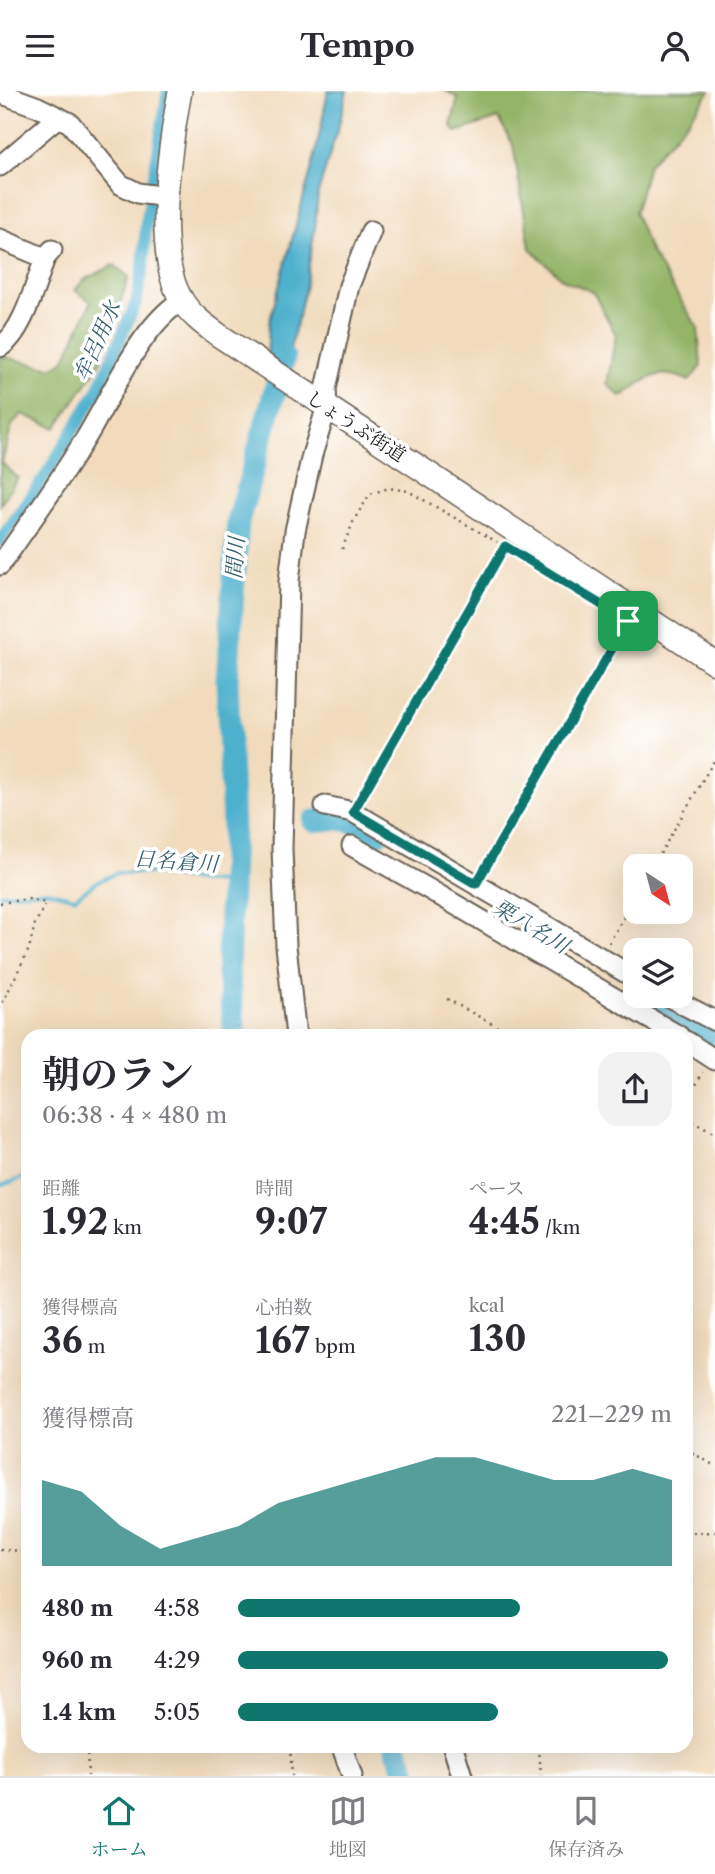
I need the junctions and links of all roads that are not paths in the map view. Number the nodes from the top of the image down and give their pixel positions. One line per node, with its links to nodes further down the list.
1 (180, 91): 5 (main road, しょうぶ街道)
2 (0, 93): 3 (street)
3 (58, 117): 4 (street); 5 (street)
4 (0, 166)
5 (166, 197): 8 (main road, しょうぶ街道)
6 (371, 231): 10 (street)
7 (0, 239): 9 (street)
8 (181, 300): 10 (main road, しょうぶ街道); 11 (street)
9 (0, 348)
10 (322, 403): 12 (main road, しょうぶ街道); 18 (street)
11 (0, 565)
12 (715, 663)
13 (325, 806): 15 (street)
14 (352, 846): 19 (street)
15 (623, 971)
16 (690, 1008): 17 (street)
17 (715, 1021)
18 (295, 1029)
19 (667, 1029)
20 (693, 1046): 21 (street)
21 (713, 1059)
22 (344, 1753): 24 (street)
23 (455, 1753): 25 (street)
24 (352, 1776)
25 (462, 1776)

